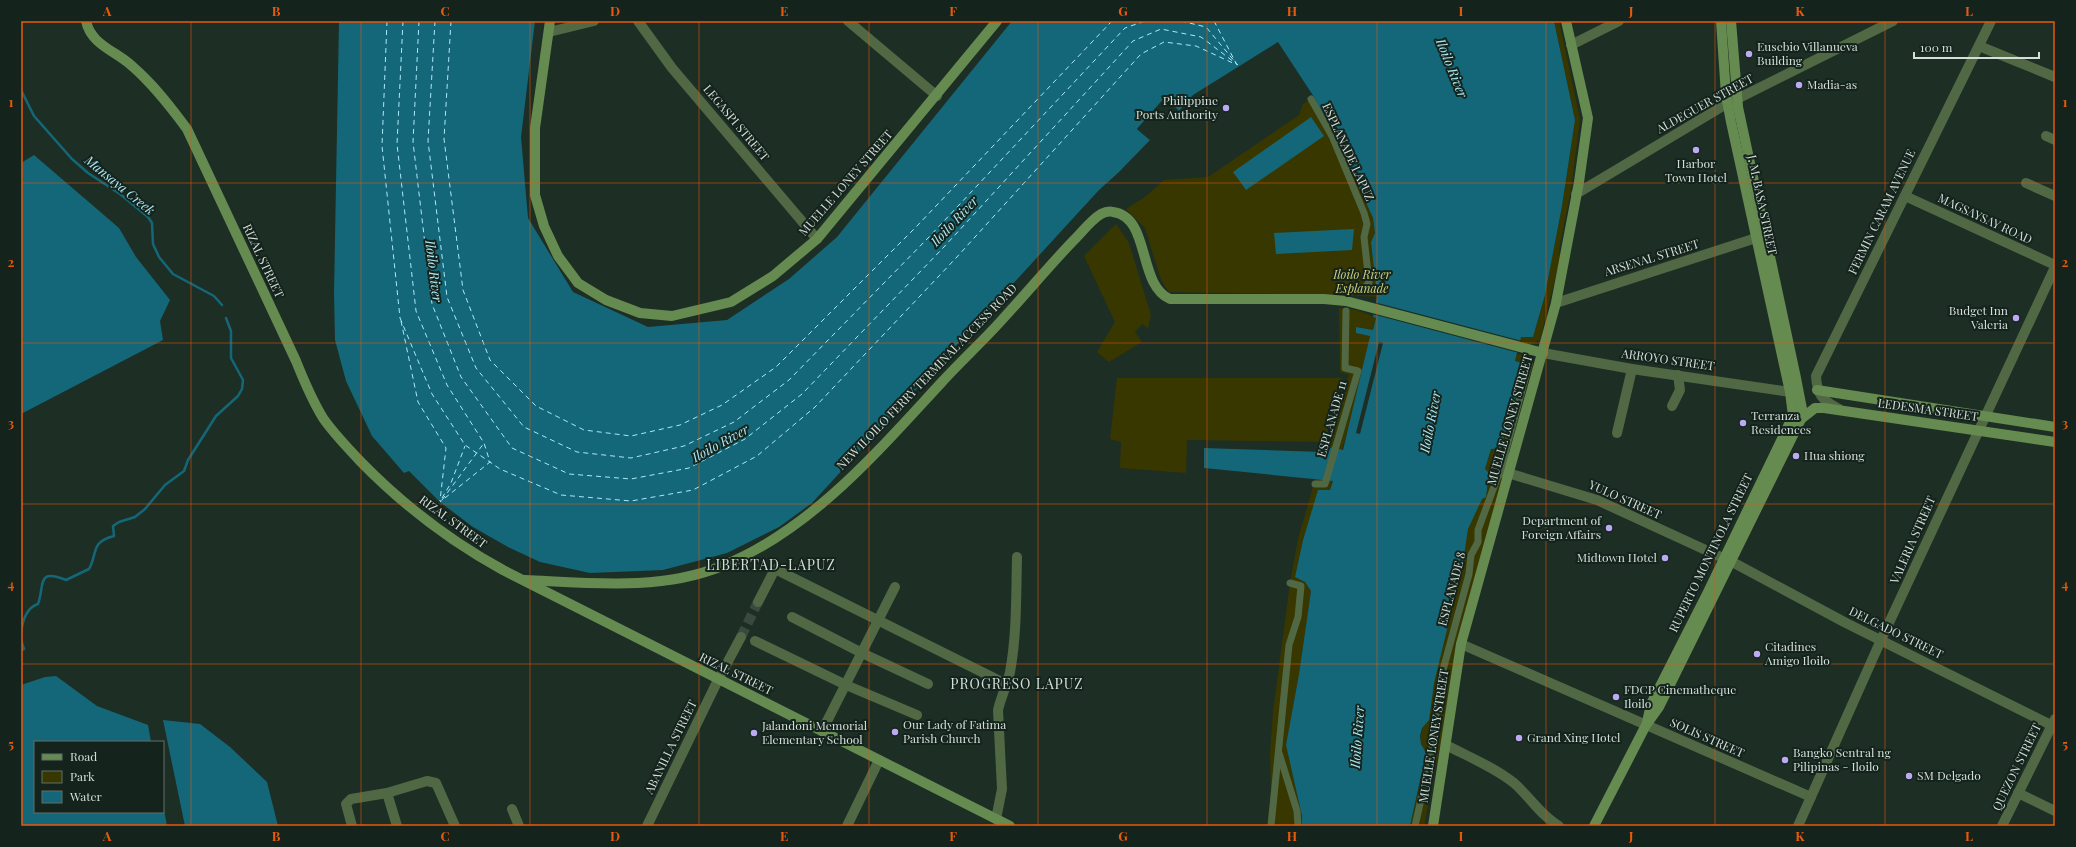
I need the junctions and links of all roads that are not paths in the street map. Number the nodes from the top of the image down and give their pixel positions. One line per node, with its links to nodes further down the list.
1 (86, 21): 48 (main road, RIZAL STREET)
2 (550, 21): 13 (main road, MUELLE LONEY STREET)
3 (594, 21): 13 (street)
4 (638, 21): 25 (street, LEGASPI STREET)
5 (848, 21): 17 (street)
6 (997, 21): 17 (main road, MUELLE LONEY STREET)
7 (1566, 21): 14 (main road, MUELLE LONEY STREET)
8 (1619, 21): 14 (street)
9 (1722, 21): 19 (main road, J. M. BASA STREET)
10 (1731, 21): 19 (main road, J. M. BASA STREET)
11 (1893, 21): 19 (street, ALDEGUER STREET)
12 (1991, 21): 15 (street, FERMIN CARAM AVENUE)
13 (549, 32): 25 (main road, MUELLE LONEY STREET)
14 (1571, 45): 21 (main road, MUELLE LONEY STREET)
15 (1979, 46): 16 (street); 22 (street, FERMIN CARAM AVENUE)
16 (2055, 77)
17 (937, 96): 25 (main road, MUELLE LONEY STREET)
18 (1311, 99): 27 (street, ESPLANADE LAPUZ)
19 (1732, 102): 21 (street, ALDEGUER STREET); 24 (main road, J. M. BASA STREET); 35 (main road, J. M. BASA STREET)
20 (2026, 183): 23 (street)
21 (1576, 194): 28 (main road, MUELLE LONEY STREET)
22 (1904, 196): 26 (street, MAGSAYSAY ROAD); 34 (street, FERMIN CARAM AVENUE)
23 (2055, 196)
24 (1756, 238): 28 (street, ARSENAL STREET); 35 (main road, J. M. BASA STREET)
25 (817, 239)
26 (2055, 266): 38 (street, VALERIA STREET)
27 (1350, 292)
28 (1556, 303): 30 (main road, MUELLE LONEY STREET)
29 (1346, 311): 45 (street, ESPLANADE 11)
30 (1543, 353): 32 (street, ARROYO STREET); 44 (main road, MUELLE LONEY STREET); 48 (main road, NEW ILOILO FERRY TERMINAL ACCESS ROAD)
31 (1529, 364): 85 (street, ESPLANADE 8)
32 (1632, 369): 33 (street, ARROYO STREET); 42 (street)
33 (1678, 375): 35 (street, ARROYO STREET); 36 (street)
34 (1817, 390): 37 (street); 38 (main road, LEDESMA STREET)
35 (1794, 392): 39 (main road); 47 (main road, RUPERTO MONTINOLA STREET)
36 (1672, 406)
37 (1839, 409): 39 (main road, LEDESMA STREET); 41 (main road, LEDESMA STREET)
38 (1985, 416): 40 (main road, LEDESMA STREET); 41 (street, VALERIA STREET)
39 (1801, 419): 47 (main road)
40 (2055, 427)
41 (1978, 430): 43 (main road, LEDESMA STREET); 55 (street, VALERIA STREET)
42 (1617, 433)
43 (2055, 442)
44 (1508, 473): 47 (street, YULO STREET); 57 (main road, MUELLE LONEY STREET)
45 (1315, 484)
46 (1017, 557): 61 (street)
47 (1727, 560): 55 (street, DELGADO STREET); 65 (main road, RUPERTO MONTINOLA STREET)
48 (521, 580): 59 (main road, RIZAL STREET)
49 (1290, 583): 68 (street)
50 (895, 587): 53 (street)
51 (758, 602): 53 (street)
52 (792, 617): 58 (street)
53 (879, 621): 58 (street); 61 (street)
54 (741, 637): 59 (street, ABANILLA STREET)
55 (1881, 640): 64 (street, DELGADO STREET); 72 (street, VALERIA STREET)
56 (755, 641): 62 (street)
57 (1461, 644): 65 (street, SOLIS STREET); 67 (main road, MUELLE LONEY STREET)
58 (862, 653): 60 (street); 62 (street)
59 (718, 680): 66 (main road, RIZAL STREET); 80 (street, ABANILLA STREET)
60 (928, 684)
61 (1006, 684): 75 (street)
62 (846, 685): 63 (street); 66 (street)
63 (917, 715)
64 (2054, 724): 71 (street, QUEZON STREET)
65 (1646, 725): 72 (street, SOLIS STREET); 88 (main road, RUPERTO MONTINOLA STREET)
66 (822, 731): 69 (main road, RIZAL STREET)
67 (1446, 745): 86 (main road, MUELLE LONEY STREET); 87 (street)
68 (1278, 749): 83 (street); 84 (street)
69 (879, 760): 75 (main road, RIZAL STREET); 81 (street)
70 (387, 793): 76 (street); 77 (street); 78 (street)
71 (2018, 793): 74 (street); 90 (street, QUEZON STREET)
72 (1812, 797): 89 (street, VALERIA STREET)
73 (512, 809): 79 (street)
74 (2055, 812)
75 (996, 819): 82 (main road, RIZAL STREET)
76 (352, 826)
77 (397, 826)
78 (455, 826)
79 (519, 826)
80 (647, 826)
81 (847, 826)
82 (1010, 826)
83 (1271, 826)
84 (1298, 826)
85 (1415, 826)
86 (1433, 826)
87 (1559, 826)
88 (1594, 826)
89 (1798, 826)
90 (2002, 826)

